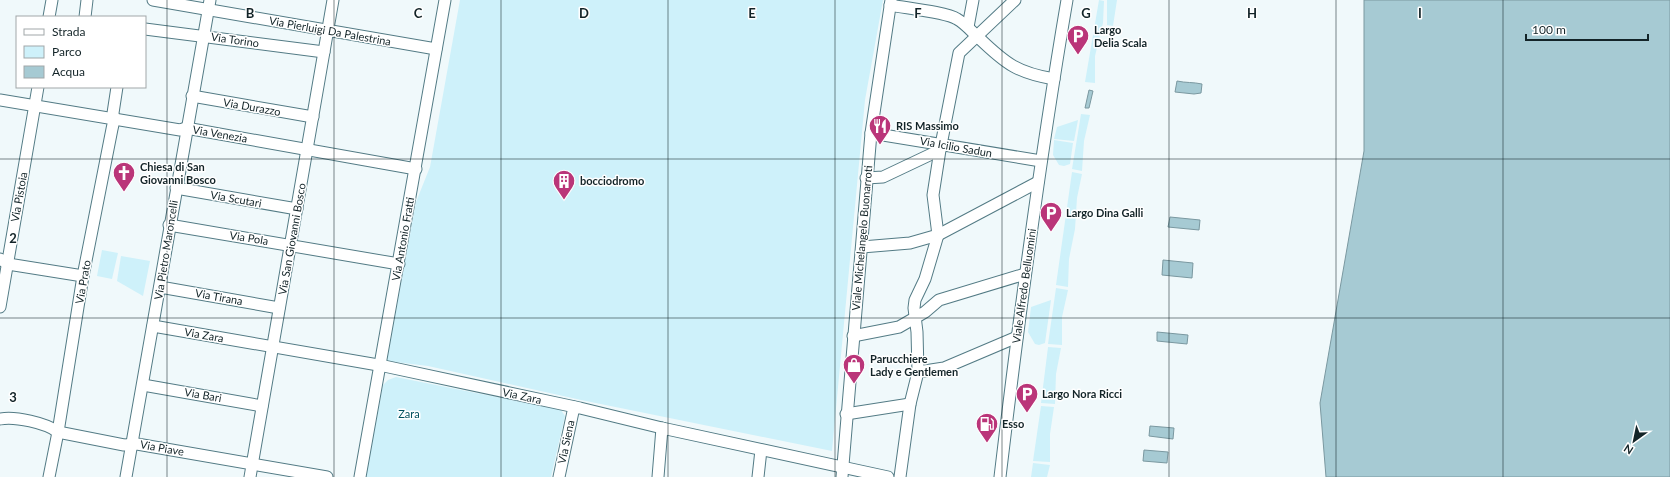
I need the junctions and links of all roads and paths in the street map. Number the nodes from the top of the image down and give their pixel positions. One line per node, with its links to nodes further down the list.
1 (52, 0): 11 (street)
2 (87, 0): 12 (street)
3 (153, 0): 10 (street, Via Pierluigi Da Palestrina)
4 (333, 0): 15 (street, Via San Giovanni Bosco)
5 (445, 0): 18 (street, Via Antonio Fratti)
6 (974, 0): 13 (street)
7 (1016, 0): 17 (street)
8 (1067, 0): 20 (street, Viale Alfredo Belluomini)
9 (891, 2): 13 (street); 29 (street, Viale Michelangelo Buonarroti)
10 (209, 5): 15 (street, Via Pierluigi Da Palestrina); 16 (street, Via Pietro Maroncelli)
11 (49, 16)
12 (85, 16)
13 (968, 27): 17 (street)
14 (146, 29): 16 (street, Via Torino)
15 (328, 30): 18 (street, Via Pierluigi Da Palestrina); 19 (street, Via San Giovanni Bosco)
16 (203, 36): 19 (street, Via Torino); 23 (street, Via Pietro Maroncelli)
17 (977, 36): 20 (street); 30 (street)
18 (436, 49): 33 (street, Via Antonio Fratti)
19 (324, 52): 26 (street, Via San Giovanni Bosco)
20 (1054, 79): 32 (street, Viale Alfredo Belluomini)
21 (38, 88): 25 (street, Via Pistoia)
22 (117, 88): 27 (street, Via Prato)
23 (192, 96): 26 (street, Via Durazzo); 28 (street, Via Pietro Maroncelli)
24 (0, 100): 25 (street, Via Venezia)
25 (34, 107): 27 (street, Via Venezia); 42 (street, Via Pistoia)
26 (313, 117): 31 (street, Via San Giovanni Bosco)
27 (114, 120): 28 (street, Via Venezia); 45 (street, Via Prato)
28 (186, 128): 31 (street, Via Venezia); 36 (street, Via Pietro Maroncelli)
29 (871, 132): 30 (street, Via Icilio Sadun); 34 (street, Viale Michelangelo Buonarroti)
30 (940, 147): 32 (street, Via Icilio Sadun); 34 (street); 39 (street)
31 (308, 150): 33 (street, Via Venezia); 37 (street, Via San Giovanni Bosco)
32 (1041, 161): 35 (street, Viale Alfredo Belluomini)
33 (416, 169): 43 (street, Via Antonio Fratti)
34 (866, 178): 41 (street, Viale Michelangelo Buonarroti)
35 (1038, 182): 39 (street); 44 (street, Viale Alfredo Belluomini)
36 (176, 188): 37 (street, Via Scutari); 38 (street, Via Pietro Maroncelli)
37 (297, 209): 40 (street, Via San Giovanni Bosco)
38 (169, 225): 40 (street, Via Pola); 46 (street, Via Pietro Maroncelli)
39 (938, 235): 41 (street); 49 (street)
40 (290, 245): 43 (street, Via Pola); 48 (street, Via San Giovanni Bosco)
41 (862, 247): 51 (street, Viale Michelangelo Buonarroti)
42 (4, 261): 45 (street); 47 (street, Via Pistoia)
43 (399, 264): 54 (street, Via Antonio Fratti)
44 (1025, 274): 49 (street); 52 (street, Viale Alfredo Belluomini)
45 (83, 276): 63 (street, Via Prato)
46 (160, 287): 48 (street, Via Tirana); 50 (street, Via Pietro Maroncelli)
47 (0, 307)
48 (279, 308): 53 (street, Via San Giovanni Bosco)
49 (915, 319): 51 (street); 55 (street)
50 (153, 326): 53 (street, Via Zara); 56 (street, Via Pietro Maroncelli)
51 (853, 336): 60 (street, Viale Michelangelo Buonarroti)
52 (1017, 337): 55 (street); 78 (street, Viale Alfredo Belluomini)
53 (273, 347): 54 (street, Via Zara); 58 (street, Via San Giovanni Bosco)
54 (380, 366): 59 (street, Via Zara); 72 (street, Via Antonio Fratti)
55 (918, 372): 57 (street)
56 (143, 385): 58 (street, Via Bari); 64 (street, Via Pietro Maroncelli)
57 (910, 404): 60 (street); 77 (street)
58 (262, 406): 66 (street, Via San Giovanni Bosco)
59 (574, 407): 62 (street, Via Zara); 73 (street, Via Siena)
60 (846, 414): 67 (street, Viale Michelangelo Buonarroti)
61 (0, 419): 63 (street, Via Piave)
62 (662, 428): 65 (street, Via Zara); 74 (street)
63 (58, 432): 64 (street, Via Piave); 68 (street, Via Prato)
64 (132, 443): 66 (street, Via Piave); 69 (street, Via Pietro Maroncelli)
65 (761, 450): 67 (street, Via Zara); 75 (street)
66 (252, 464): 70 (street, Via San Giovanni Bosco); 71 (street, Via Piave)
67 (843, 472): 76 (street, Via Zara)
68 (49, 477)
69 (126, 477)
70 (250, 477)
71 (327, 477)
72 (360, 477)
73 (559, 477)
74 (658, 477)
75 (758, 477)
76 (888, 477)
77 (900, 477)
78 (1000, 477)

